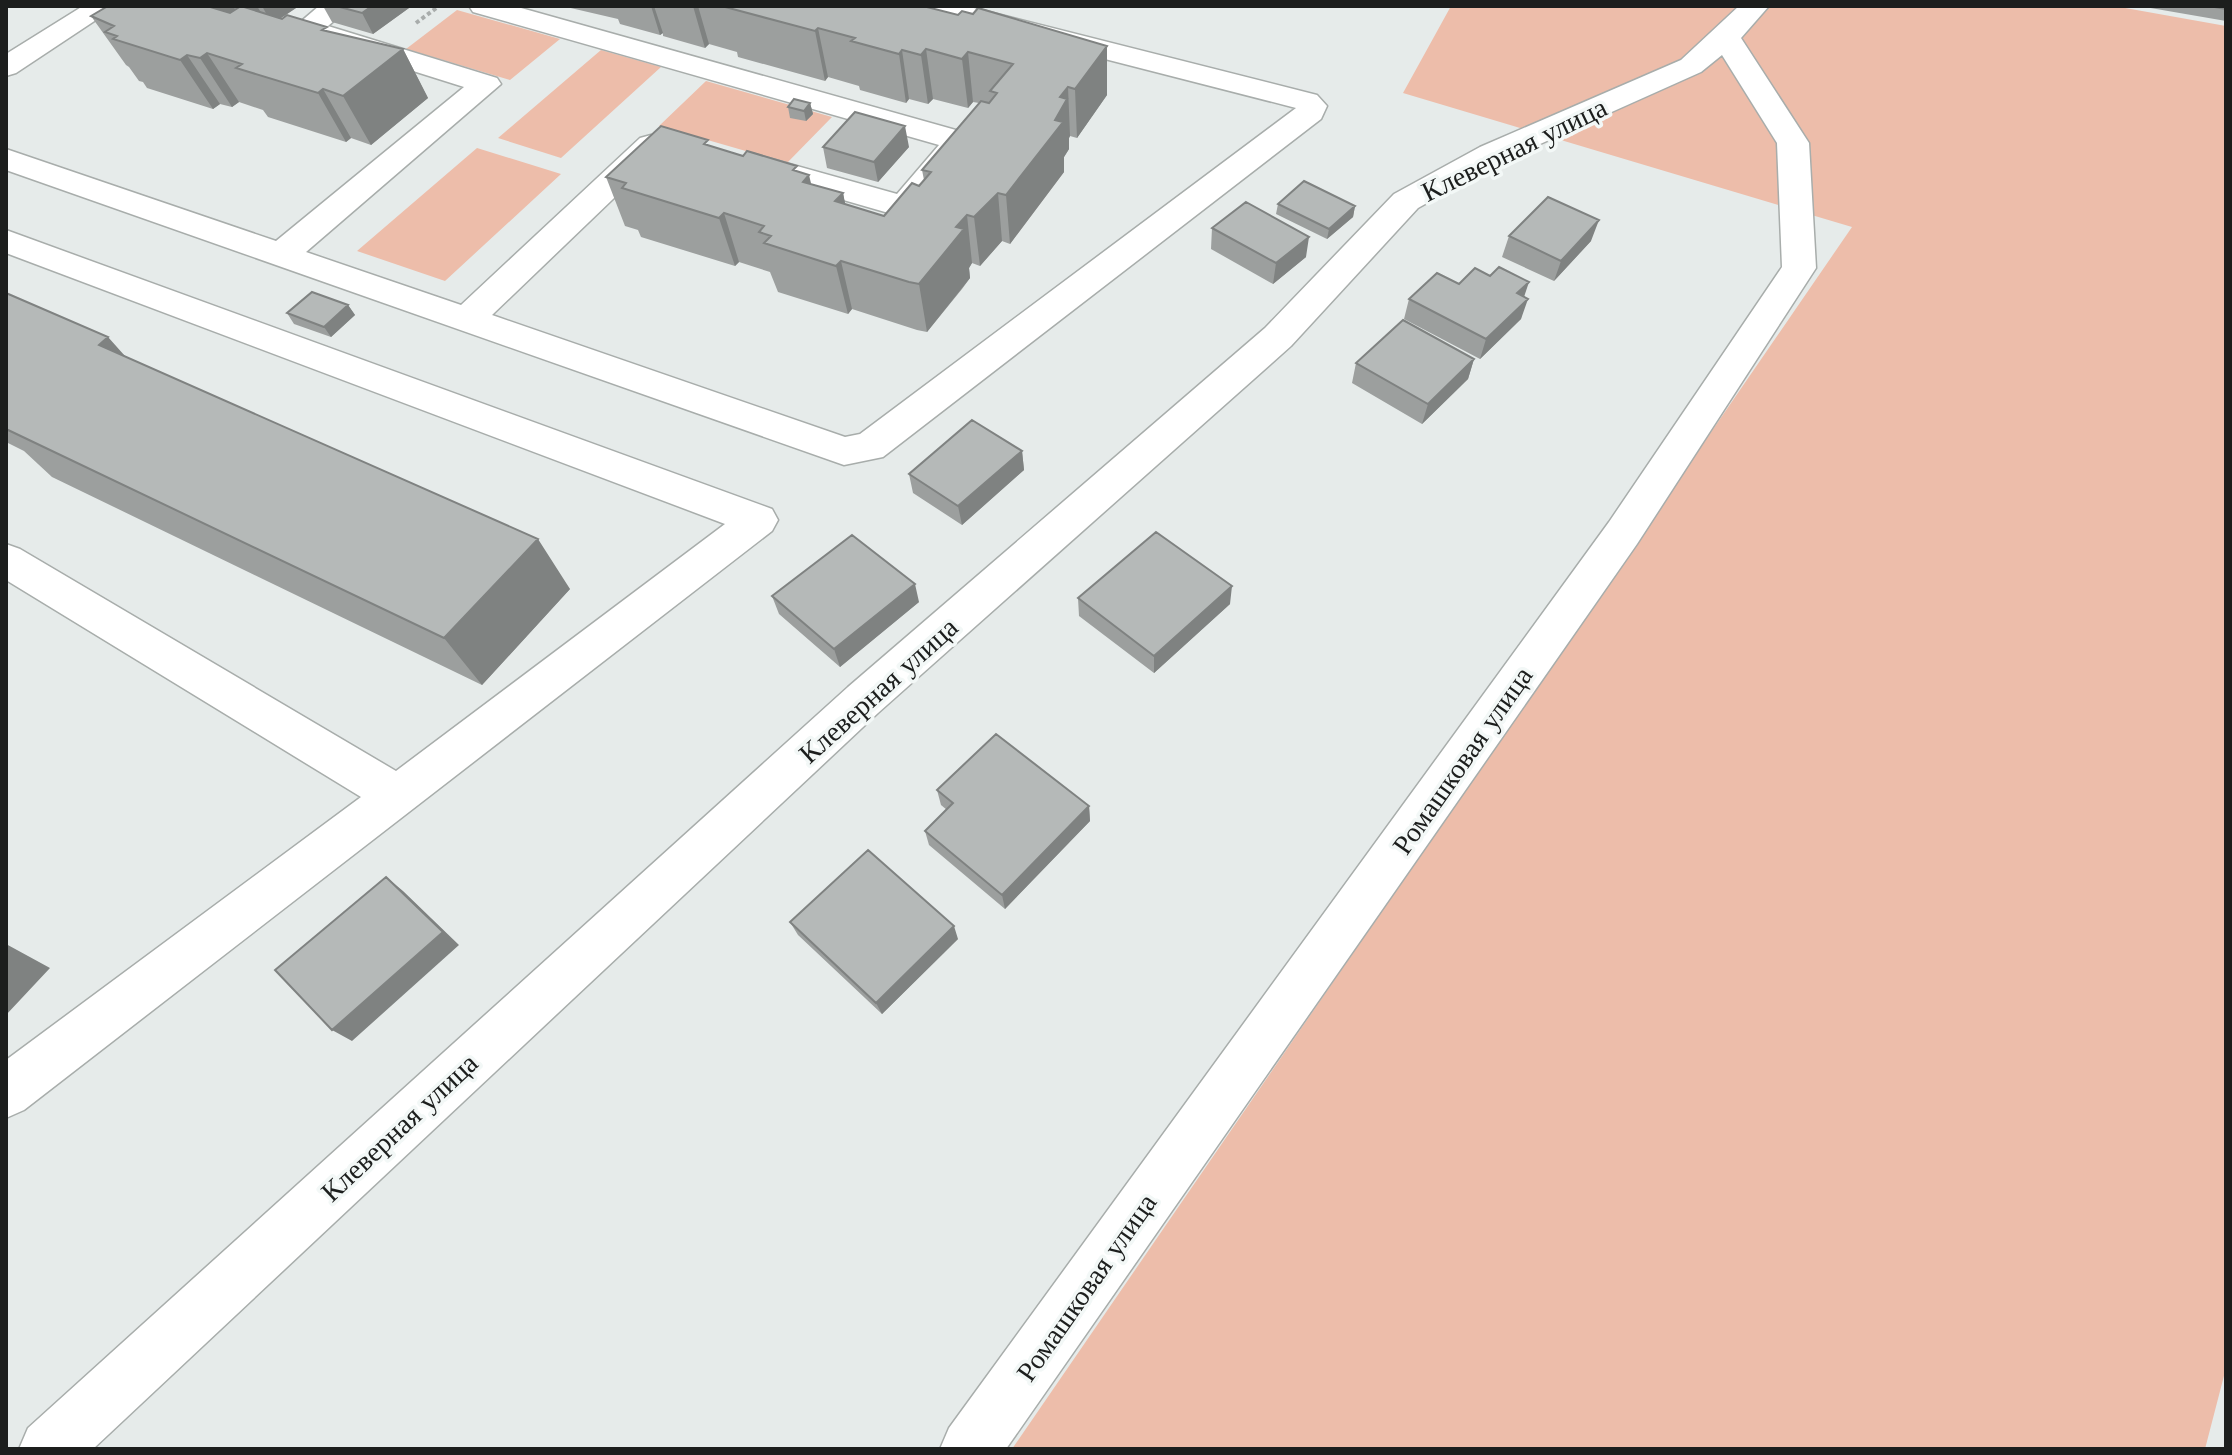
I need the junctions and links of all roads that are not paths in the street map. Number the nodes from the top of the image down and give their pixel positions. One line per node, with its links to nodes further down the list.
1 (103, 6): 6 (street)
2 (337, 6): 11 (street)
3 (483, 6): 8 (street)
4 (932, 6): 12 (street)
5 (1740, 22): 16 (street, Клеверная улица); 17 (street, Ромашковая улица)
6 (6, 67)
7 (683, 143): 12 (street)
8 (724, 155)
9 (6, 159): 11 (street)
10 (6, 241): 14 (street)
11 (280, 256): 12 (street)
12 (467, 319)
13 (6, 560): 14 (street)
14 (398, 796): 15 (street)
15 (6, 1092)
16 (49, 1449)
17 (970, 1449)

